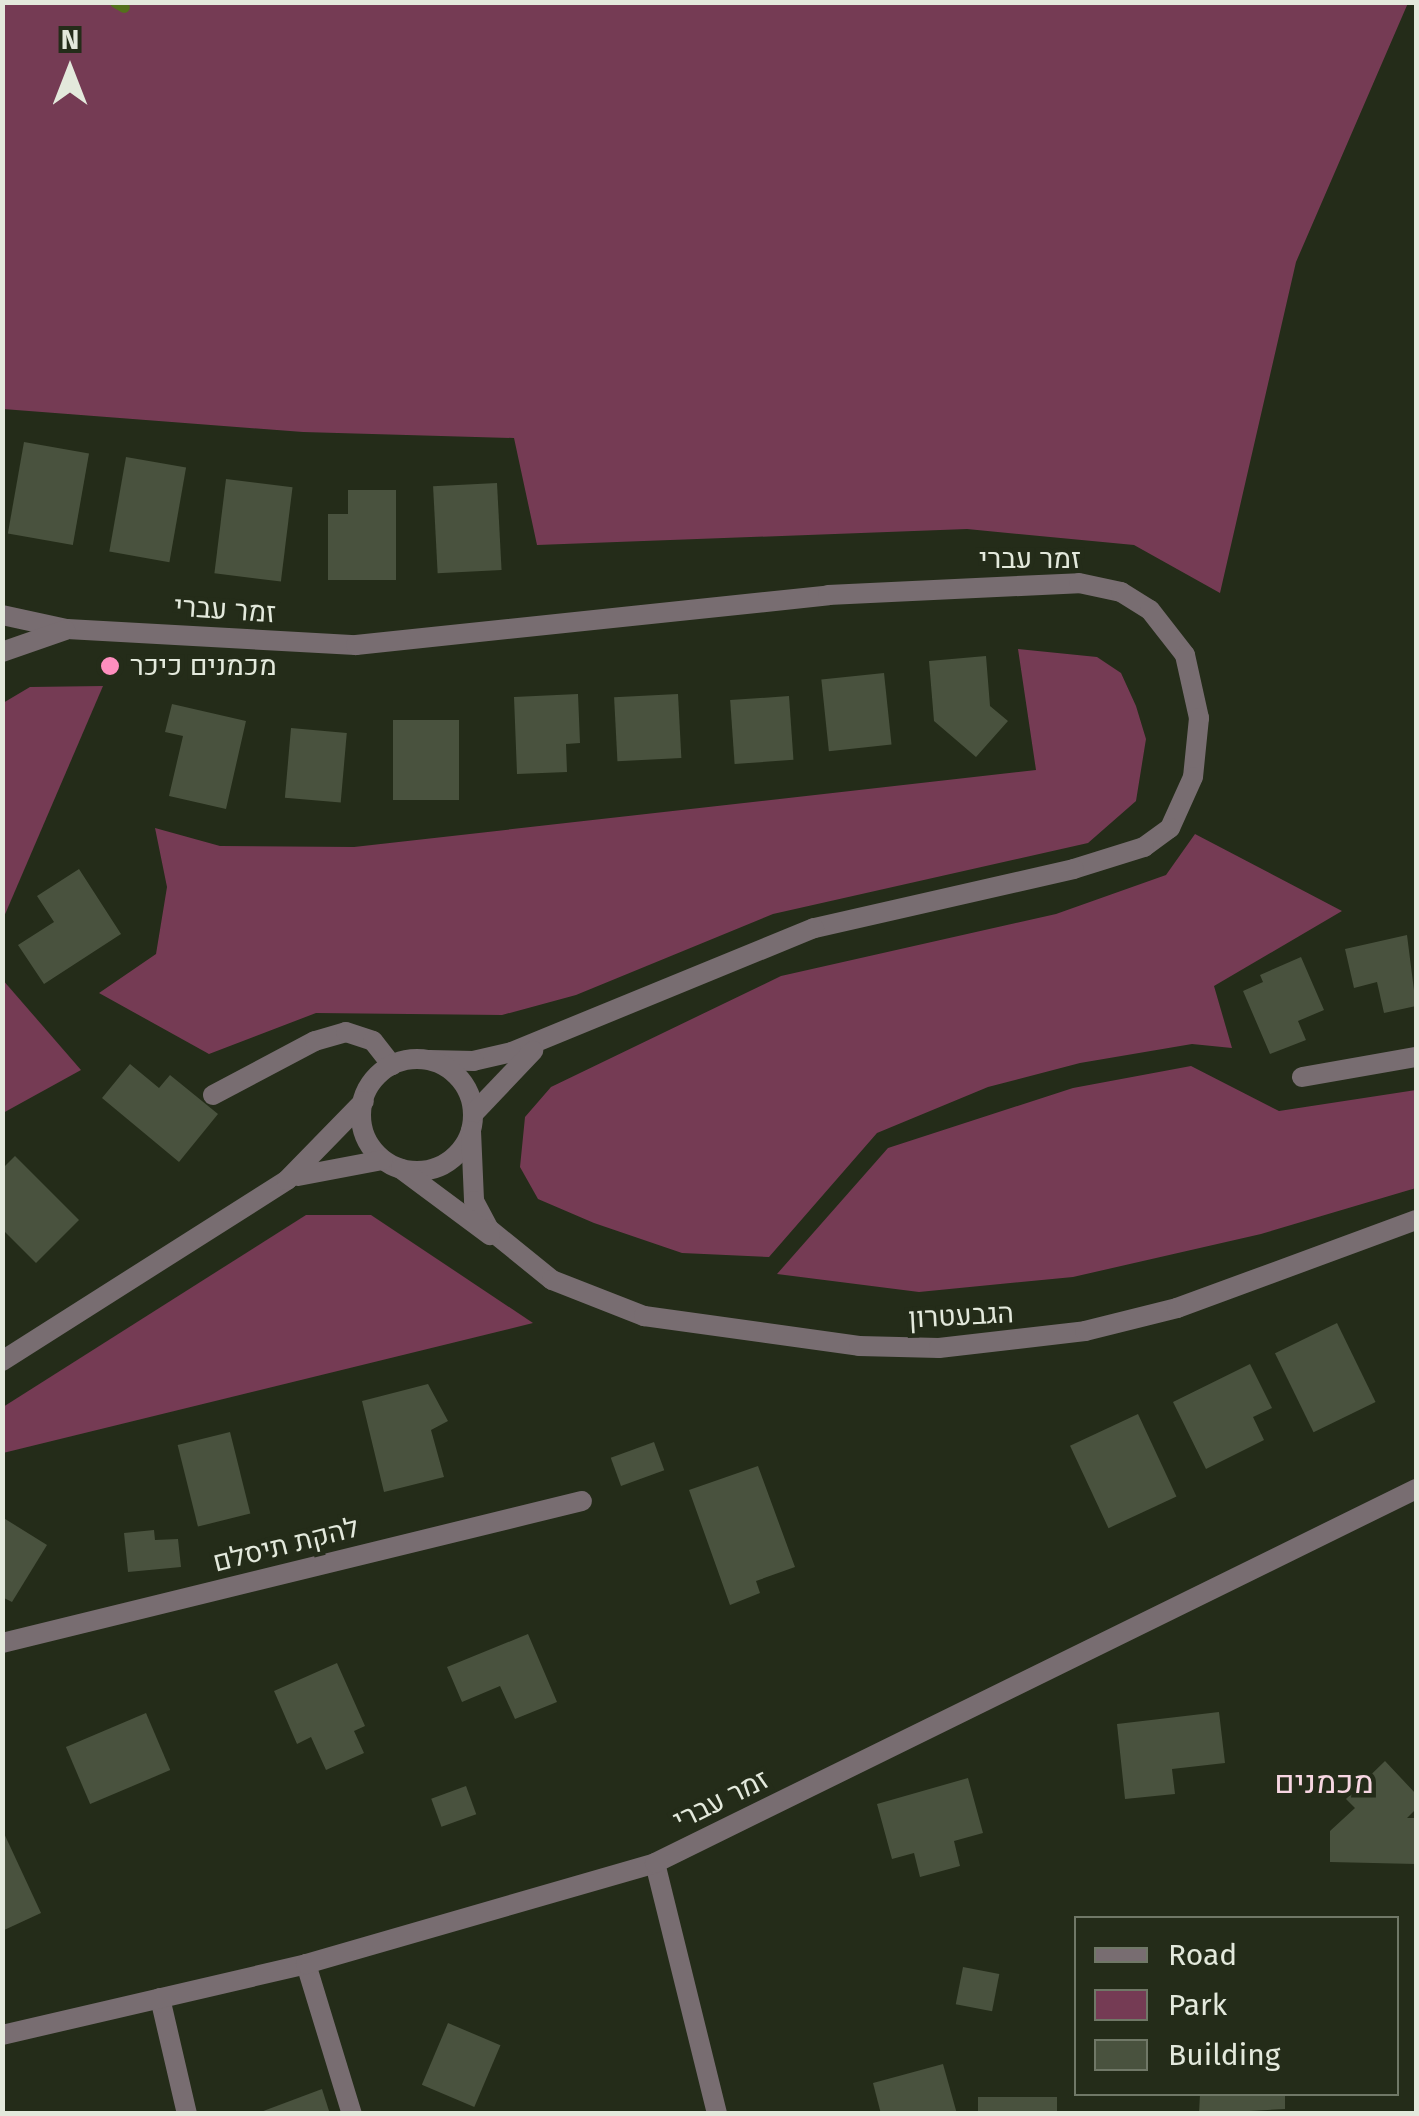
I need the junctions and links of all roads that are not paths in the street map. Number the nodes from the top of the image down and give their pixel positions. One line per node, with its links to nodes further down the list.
1 (2, 615): 2 (street, זמר עברי)
2 (67, 629): 3 (street, זמר עברי); 4 (street, זמר עברי)
3 (2, 652)
4 (546, 1040): 6 (street, זמר עברי); 11 (street, זמר עברי)
5 (1416, 1057): 8 (street)
6 (429, 1060): 7 (street); 11 (street)
7 (392, 1065): 9 (street); 10 (street)
8 (1302, 1077)
9 (213, 1096)
10 (364, 1101): 12 (street); 13 (street)
11 (472, 1122): 12 (street); 15 (street, הגבעטרון)
12 (391, 1164): 13 (street); 15 (street, הגבעטרון)
13 (287, 1180): 16 (street)
14 (1416, 1220): 15 (street, הגבעטרון)
15 (508, 1248)
16 (2, 1361)
17 (1416, 1488): 20 (street, זמר עברי)
18 (582, 1500): 19 (street, להקת תיסלם)
19 (2, 1643)
20 (655, 1864): 21 (street, זמר עברי); 26 (street)
21 (306, 1964): 22 (street, זמר עברי); 25 (street)
22 (160, 1998): 23 (street, זמר עברי); 24 (street)
23 (2, 2035)
24 (187, 2114)
25 (352, 2114)
26 (717, 2114)

